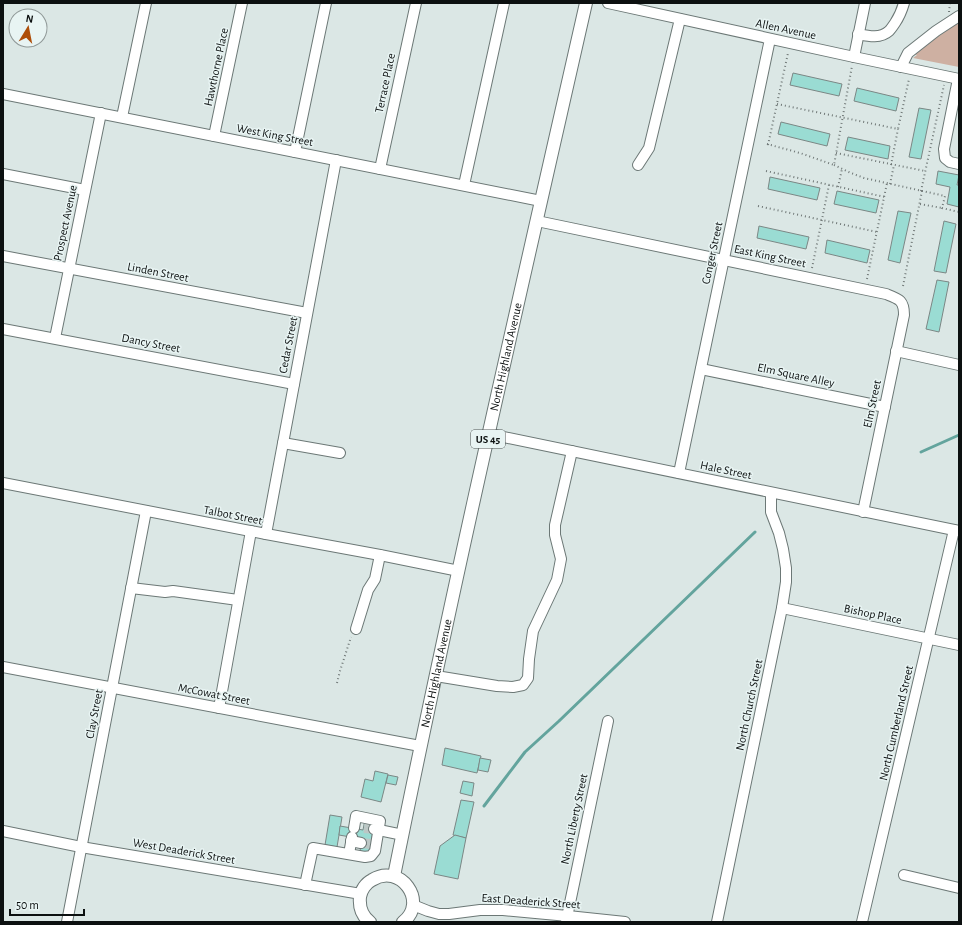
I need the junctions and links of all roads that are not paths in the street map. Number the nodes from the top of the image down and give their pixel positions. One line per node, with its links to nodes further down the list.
1 (146, 3): 19 (street)
2 (242, 3): 20 (street, Hawthorne Place)
3 (326, 3): 21 (street)
4 (416, 3): 25 (street, Terrace Place)
5 (504, 3): 27 (street)
6 (586, 3): 29 (main road, North Highland Avenue / US 45)
7 (608, 3): 11 (street, Allen Avenue)
8 (865, 3): 12 (street)
9 (904, 3): 12 (street)
10 (959, 16): 15 (street)
11 (680, 19): 13 (street, Allen Avenue); 24 (street)
12 (858, 34): 14 (street)
13 (770, 39): 14 (street, Allen Avenue); 32 (street, Conger Street)
14 (853, 62): 15 (street, Allen Avenue)
15 (901, 67): 16 (street, Allen Avenue)
16 (958, 79): 23 (street)
17 (3, 94): 18 (street, West King Street)
18 (101, 113): 19 (street, West King Street); 28 (street, Prospect Avenue)
19 (122, 117): 20 (street, West King Street)
20 (214, 136): 21 (street, West King Street)
21 (295, 152): 22 (street, West King Street)
22 (336, 160): 25 (street, West King Street); 35 (street, Cedar Street)
23 (959, 164)
24 (638, 165)
25 (380, 169): 27 (street, West King Street)
26 (3, 174): 28 (street)
27 (464, 185): 29 (street, West King Street)
28 (85, 190): 33 (street, Prospect Avenue)
29 (541, 201): 30 (main road, North Highland Avenue / US 45)
30 (537, 221): 32 (street, East King Street); 43 (main road, North Highland Avenue / US 45)
31 (3, 256): 33 (street, Linden Street)
32 (724, 260): 34 (street, East King Street); 40 (street, Conger Street)
33 (68, 268): 35 (street, Linden Street); 37 (street, Prospect Avenue)
34 (901, 301): 38 (street, Elm Street)
35 (307, 313): 41 (street, Cedar Street)
36 (3, 329): 37 (street, Dancy Street)
37 (54, 338): 41 (street, Dancy Street)
38 (896, 351): 39 (street); 42 (street, Elm Street)
39 (959, 365)
40 (701, 369): 42 (street, Elm Square Alley); 47 (street, Conger Street)
41 (294, 384): 44 (street, Cedar Street)
42 (885, 407): 51 (street, Elm Street)
43 (489, 434): 45 (street, Hale Street); 56 (main road, North Highland Avenue / US 45)
44 (283, 443): 46 (street); 54 (street, Cedar Street)
45 (572, 451): 47 (street, Hale Street); 64 (street)
46 (340, 453)
47 (679, 473): 49 (street, Hale Street)
48 (3, 483): 50 (street, Talbot Street)
49 (771, 493): 51 (street, Hale Street); 59 (street, North Church Street)
50 (146, 511): 52 (street, Talbot Street); 57 (street, Clay Street)
51 (863, 512): 53 (street, Hale Street)
52 (251, 531): 54 (street, Talbot Street); 58 (street)
53 (956, 531): 61 (street, North Cumberland Street)
54 (266, 534): 55 (street, Talbot Street)
55 (380, 555): 56 (street, Talbot Street); 60 (street)
56 (459, 571): 64 (main road, North Highland Avenue / US 45)
57 (131, 588): 58 (street); 65 (street, Clay Street)
58 (238, 600): 66 (street)
59 (782, 608): 61 (street, Bishop Place); 85 (street, North Church Street)
60 (356, 629)
61 (929, 639): 62 (street, Bishop Place); 86 (street, North Cumberland Street)
62 (959, 645)
63 (3, 667): 65 (street, McCowat Street)
64 (436, 676): 68 (main road, North Highland Avenue / US 45)
65 (112, 687): 66 (street, McCowat Street); 72 (street, Clay Street)
66 (219, 708): 68 (street, McCowat Street)
67 (608, 721): 80 (street, North Liberty Street)
68 (420, 746): 71 (main road, North Highland Avenue / US 45)
69 (3, 830): 72 (street, West Deaderick Street)
70 (363, 835): 71 (street); 73 (street); 73 (street)
71 (403, 835): 75 (main road, North Highland Avenue / US 45)
72 (81, 847): 76 (street, West Deaderick Street); 81 (street, Clay Street)
73 (349, 854): 76 (street)
74 (904, 875): 77 (street)
75 (394, 876): 78 (main road); 79 (main road)
76 (305, 885): 78 (street, West Deaderick Street)
77 (959, 888)
78 (360, 894): 82 (main road)
79 (413, 905): 80 (street, East Deaderick Street); 83 (main road)
80 (567, 919): 84 (street, East Deaderick Street)
81 (67, 922)
82 (370, 922)
83 (403, 922)
84 (625, 922)
85 (717, 922)
86 (862, 922)

